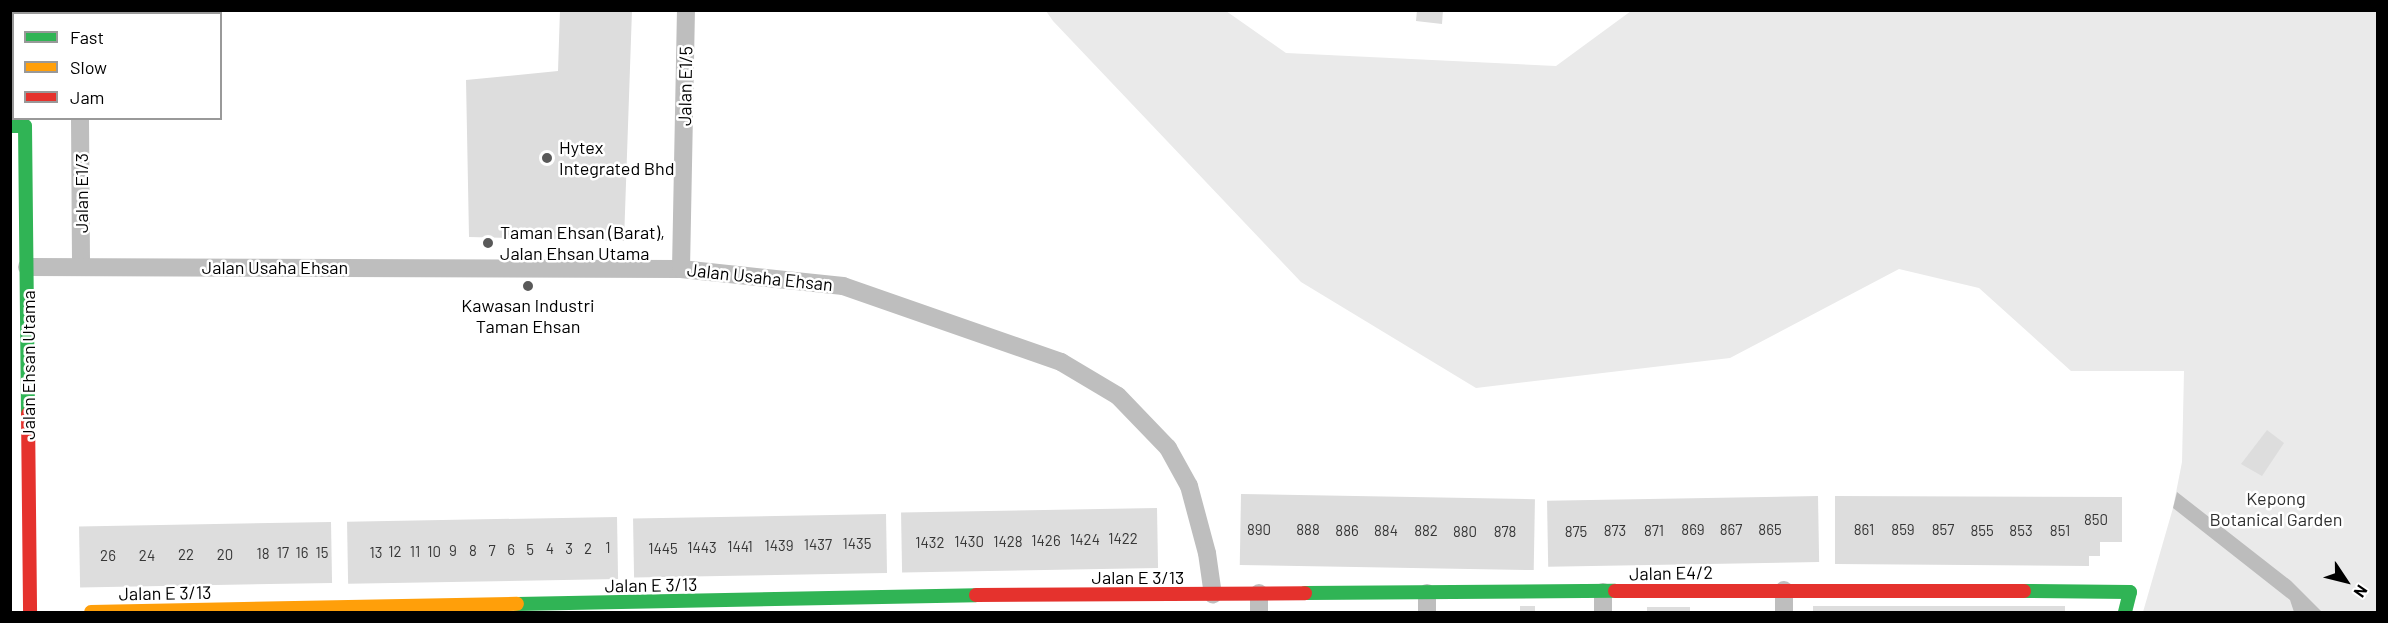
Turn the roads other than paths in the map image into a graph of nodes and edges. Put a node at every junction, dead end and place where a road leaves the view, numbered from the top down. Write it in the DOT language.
graph roads {
  1 [pos="686,10"];
  2 [pos="80,120"];
  3 [pos="20,123"];
  4 [pos="27,267"];
  5 [pos="81,267"];
  6 [pos="681,269"];
  7 [pos="1784,590"];
  8 [pos="1603,592"];
  9 [pos="1259,593"];
  10 [pos="1427,593"];
  11 [pos="988,604"];
  12 [pos="1160,604"];
  13 [pos="1213,604"];
  14 [pos="810,605"];
  15 [pos="644,608"];
  16 [pos="30,612"];
  17 [pos="91,612"];
  18 [pos="1259,612"];
  19 [pos="1427,612"];
  20 [pos="1603,612"];
  21 [pos="1784,612"];
  22 [pos="2125,612"];
  1 -- 6 [label="street, Jalan E1/5"];
  2 -- 5 [label="street, Jalan E1/3"];
  3 -- 4 [label="street, Jalan Ehsan Utama"];
  4 -- 5 [label="street, Jalan Usaha Ehsan"];
  4 -- 16 [label="street, Jalan Ehsan Utama"];
  5 -- 6 [label="street, Jalan Usaha Ehsan"];
  6 -- 13 [label="street, Jalan Usaha Ehsan"];
  7 -- 8 [label="street, Jalan E4/2"];
  7 -- 21 [label="street"];
  7 -- 22 [label="street, Jalan E4/2"];
  8 -- 10 [label="street, Jalan E4/2"];
  8 -- 20 [label="street"];
  9 -- 10 [label="street, Jalan E4/2"];
  9 -- 13 [label="street, Jalan E4/2"];
  9 -- 18 [label="street"];
  10 -- 19 [label="street"];
  11 -- 12 [label="street, Jalan E 3/13"];
  11 -- 14 [label="street, Jalan E 3/13"];
  12 -- 13 [label="street, Jalan E 3/13"];
  14 -- 15 [label="street, Jalan E 3/13"];
  15 -- 17 [label="street, Jalan E 3/13"];
}
